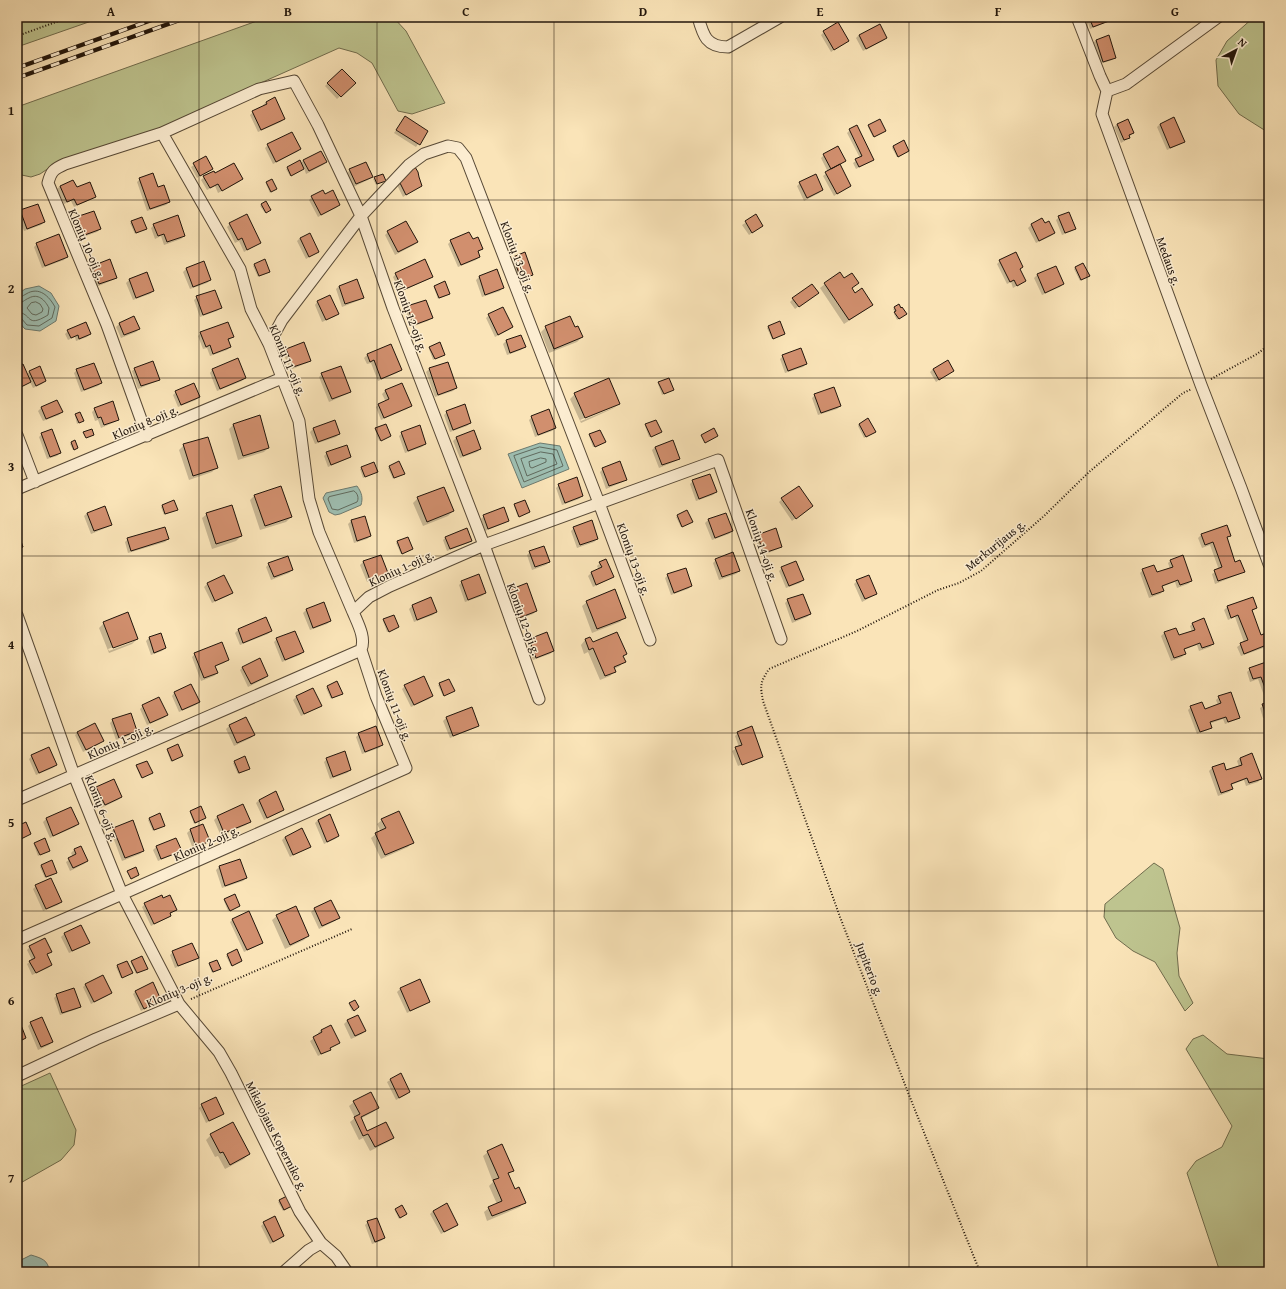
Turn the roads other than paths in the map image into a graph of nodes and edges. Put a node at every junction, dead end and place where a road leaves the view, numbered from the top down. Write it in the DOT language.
graph roads {
  1 [pos="698,17"];
  2 [pos="780,17"];
  3 [pos="1077,17"];
  4 [pos="1218,17"];
  5 [pos="1107,91"];
  6 [pos="162,133"];
  7 [pos="361,216"];
  8 [pos="269,344"];
  9 [pos="282,378"];
  10 [pos="17,435"];
  11 [pos="147,436"];
  12 [pos="718,460"];
  13 [pos="35,482"];
  14 [pos="17,489"];
  15 [pos="599,503"];
  16 [pos="484,545"];
  17 [pos="1269,564"];
  18 [pos="354,612"];
  19 [pos="17,615"];
  20 [pos="650,640"];
  21 [pos="781,640"];
  22 [pos="361,650"];
  23 [pos="539,699"];
  24 [pos="406,768"];
  25 [pos="74,775"];
  26 [pos="17,800"];
  27 [pos="122,894"];
  28 [pos="17,940"];
  29 [pos="179,1004"];
  30 [pos="17,1076"];
  31 [pos="321,1243"];
  32 [pos="284,1272"];
  33 [pos="347,1272"];
  1 -- 2 [label="street"];
  3 -- 5 [label="street"];
  4 -- 5 [label="street"];
  5 -- 17 [label="street, Medaus g."];
  6 -- 7 [label="street, Klonių 12-oji g."];
  6 -- 8 [label="street, Klonių 11-oji g."];
  6 -- 11 [label="street, Klonių 10-oji g."];
  7 -- 8 [label="street, Klonių 13-oji g."];
  7 -- 15 [label="street, Klonių 13-oji g."];
  7 -- 16 [label="street, Klonių 12-oji g."];
  8 -- 9 [label="street, Klonių 11-oji g."];
  9 -- 11 [label="street, Klonių 8-oji g."];
  9 -- 18 [label="street, Klonių 11-oji g."];
  10 -- 13 [label="street"];
  11 -- 13 [label="street, Klonių 8-oji g."];
  12 -- 15 [label="street, Klonių 1-oji g."];
  12 -- 21 [label="street, Klonių 14-oji g."];
  13 -- 14 [label="street, Klonių 8-oji g."];
  15 -- 16 [label="street, Klonių 1-oji g."];
  15 -- 20 [label="street, Klonių 13-oji g."];
  16 -- 18 [label="street, Klonių 1-oji g."];
  16 -- 23 [label="street, Klonių 12-oji g."];
  18 -- 22 [label="street"];
  19 -- 25 [label="street, Klonių 6-oji g."];
  22 -- 24 [label="street, Klonių 11-oji g."];
  22 -- 25 [label="street, Klonių 1-oji g."];
  24 -- 27 [label="street, Klonių 2-oji g."];
  25 -- 26 [label="street, Klonių 1-oji g."];
  25 -- 27 [label="street, Klonių 6-oji g."];
  27 -- 28 [label="street, Klonių 2-oji g."];
  27 -- 29 [label="street, Klonių 6-oji g."];
  29 -- 30 [label="street, Klonių 3-oji g."];
  29 -- 31 [label="street, Mikalojaus Koperniko g."];
  31 -- 32 [label="street"];
  31 -- 33 [label="street, Mikalojaus Koperniko g."];
}
